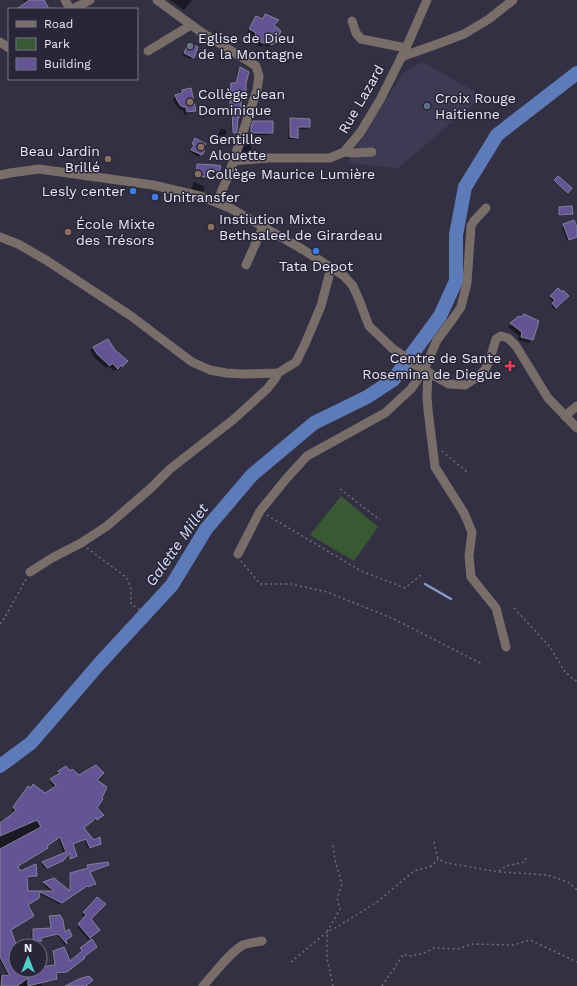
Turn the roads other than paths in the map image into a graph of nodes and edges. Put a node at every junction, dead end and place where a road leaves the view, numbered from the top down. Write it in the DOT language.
graph roads {
  1 [pos="64,0"];
  2 [pos="90,0"];
  3 [pos="157,0"];
  4 [pos="427,0"];
  5 [pos="513,0"];
  6 [pos="71,8"];
  7 [pos="74,8"];
  8 [pos="352,22"];
  9 [pos="191,25"];
  10 [pos="406,48"];
  11 [pos="148,51"];
  12 [pos="401,57"];
  13 [pos="344,152"];
  14 [pos="372,152"];
  15 [pos="233,161"];
  16 [pos="0,175"];
  17 [pos="217,202"];
  18 [pos="486,208"];
  19 [pos="263,226"];
  20 [pos="0,237"];
  21 [pos="246,266"];
  22 [pos="331,268"];
  23 [pos="423,370"];
  24 [pos="278,373"];
  25 [pos="577,406"];
  26 [pos="565,416"];
  27 [pos="577,428"];
  28 [pos="238,554"];
  29 [pos="30,572"];
  30 [pos="506,647"];
  31 [pos="262,941"];
  32 [pos="203,986"];
  1 -- 6 [label="street"];
  2 -- 7 [label="street"];
  3 -- 9 [label="street"];
  4 -- 10 [label="street, Rue Lazard"];
  5 -- 12 [label="street"];
  8 -- 10 [label="street"];
  9 -- 11 [label="street"];
  9 -- 15 [label="street"];
  10 -- 12 [label="street, Rue Lazard"];
  12 -- 13 [label="street, Rue Lazard"];
  13 -- 14 [label="street"];
  13 -- 15 [label="street, Rue Lazard"];
  15 -- 17 [label="street"];
  16 -- 17 [label="street"];
  17 -- 19 [label="street"];
  18 -- 23 [label="street"];
  19 -- 21 [label="street"];
  19 -- 22 [label="street"];
  20 -- 24 [label="street"];
  22 -- 23 [label="street"];
  22 -- 24 [label="street"];
  23 -- 26 [label="street"];
  23 -- 28 [label="street"];
  23 -- 30 [label="street"];
  24 -- 29 [label="street"];
  25 -- 26 [label="street"];
  26 -- 27 [label="street"];
  31 -- 32 [label="street"];
}
